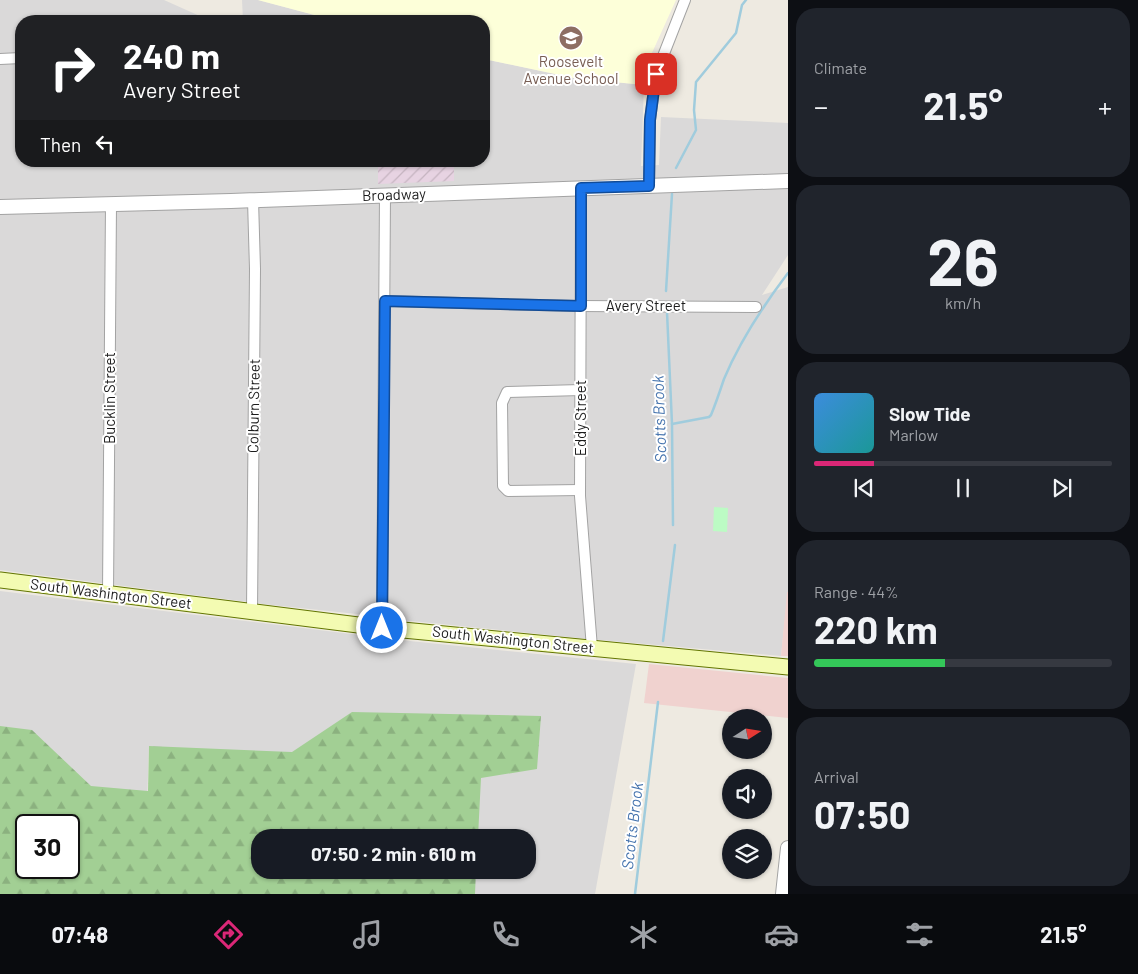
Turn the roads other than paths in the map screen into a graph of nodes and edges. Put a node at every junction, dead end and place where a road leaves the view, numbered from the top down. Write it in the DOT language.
graph roads {
  1 [pos="685,0"];
  2 [pos="15,58"];
  3 [pos="0,59"];
  4 [pos="788,181"];
  5 [pos="649,186"];
  6 [pos="581,188"];
  7 [pos="385,195"];
  8 [pos="253,200"];
  9 [pos="111,204"];
  10 [pos="0,207"];
  11 [pos="385,301"];
  12 [pos="581,306"];
  13 [pos="756,307"];
  14 [pos="582,390"];
  15 [pos="580,490"];
  16 [pos="0,580"];
  17 [pos="108,593"];
  18 [pos="252,611"];
  19 [pos="382,628"];
  20 [pos="592,648"];
  21 [pos="788,667"];
  22 [pos="788,848"];
  23 [pos="783,894"];
  1 -- 5 [label="street"];
  2 -- 3 [label="street"];
  4 -- 5 [label="street, Broadway"];
  5 -- 6 [label="street, Broadway"];
  6 -- 7 [label="street, Broadway"];
  6 -- 12 [label="street, Eddy Street"];
  7 -- 8 [label="street, Broadway"];
  7 -- 11 [label="street"];
  8 -- 9 [label="street, Broadway"];
  8 -- 18 [label="street, Colburn Street"];
  9 -- 10 [label="street, Broadway"];
  9 -- 17 [label="street, Bucklin Street"];
  11 -- 12 [label="street, Avery Street"];
  11 -- 19 [label="street"];
  12 -- 13 [label="street, Avery Street"];
  12 -- 14 [label="street, Eddy Street"];
  14 -- 15 [label="street, Eddy Street"];
  14 -- 15 [label="street"];
  15 -- 20 [label="street, Eddy Street"];
  16 -- 17 [label="main road, South Washington Street"];
  17 -- 18 [label="main road, South Washington Street"];
  18 -- 19 [label="main road, South Washington Street"];
  19 -- 20 [label="main road, South Washington Street"];
  20 -- 21 [label="main road, South Washington Street"];
  22 -- 23 [label="street"];
}
